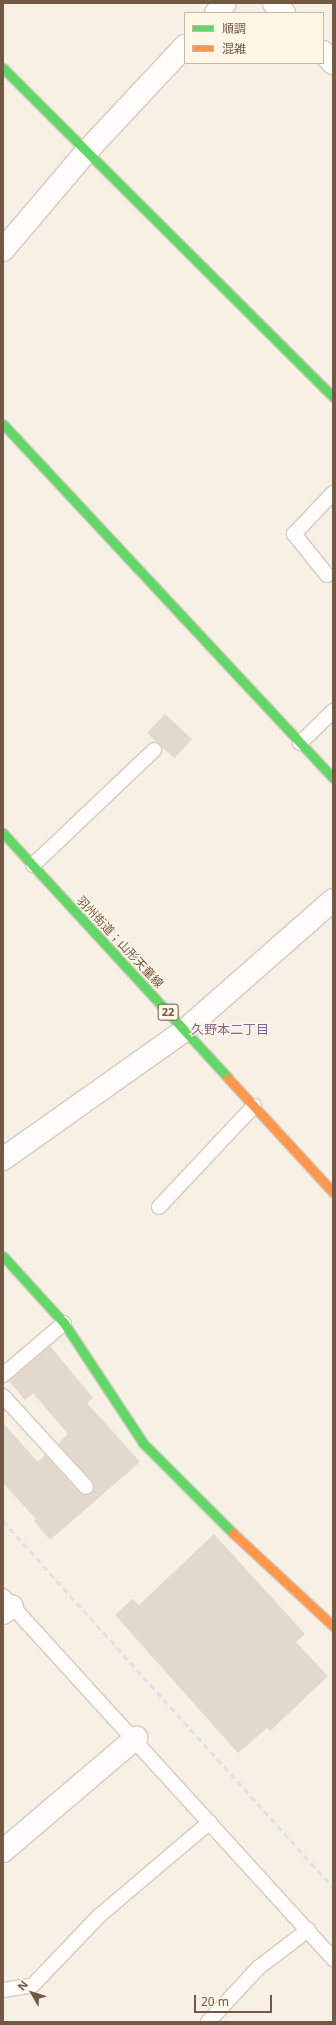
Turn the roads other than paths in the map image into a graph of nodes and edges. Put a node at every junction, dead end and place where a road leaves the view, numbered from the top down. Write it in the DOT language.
graph roads {
  1 [pos="225,3"];
  2 [pos="274,3"];
  3 [pos="217,12"];
  4 [pos="283,12"];
  5 [pos="184,47"];
  6 [pos="324,53"];
  7 [pos="333,63"];
  8 [pos="3,68"];
  9 [pos="87,151"];
  10 [pos="3,250"];
  11 [pos="333,397"];
  12 [pos="3,424"];
  13 [pos="333,493"];
  14 [pos="327,575"];
  15 [pos="333,711"];
  16 [pos="300,743"];
  17 [pos="154,750"];
  18 [pos="333,778"];
  19 [pos="3,833"];
  20 [pos="33,865"];
  21 [pos="333,900"];
  22 [pos="185,1030"];
  23 [pos="254,1106"];
  24 [pos="3,1158"];
  25 [pos="333,1192"];
  26 [pos="159,1207"];
  27 [pos="3,1256"];
  28 [pos="64,1323"];
  29 [pos="3,1375"];
  30 [pos="3,1396"];
  31 [pos="86,1487"];
  32 [pos="6,1605"];
  33 [pos="333,1626"];
  34 [pos="136,1738"];
  35 [pos="210,1822"];
  36 [pos="3,1851"];
  37 [pos="308,1930"];
  38 [pos="333,1959"];
  39 [pos="3,1990"];
  40 [pos="208,2022"];
  1 -- 3 [label="street"];
  2 -- 4 [label="street"];
  5 -- 9 [label="street"];
  6 -- 7 [label="street"];
  8 -- 9 [label="street"];
  9 -- 10 [label="street"];
  9 -- 11 [label="street"];
  12 -- 16 [label="street"];
  13 -- 14 [label="lane"];
  15 -- 16 [label="lane"];
  16 -- 18 [label="street"];
  17 -- 20 [label="lane"];
  19 -- 20 [label="street, 羽州街道；山形天童線 / 22"];
  20 -- 22 [label="street, 羽州街道；山形天童線 / 22"];
  21 -- 22 [label="street"];
  22 -- 23 [label="street, 羽州街道；山形天童線 / 22"];
  22 -- 24 [label="street"];
  23 -- 25 [label="street, 羽州街道；山形天童線 / 22"];
  23 -- 26 [label="lane"];
  27 -- 28 [label="street"];
  28 -- 29 [label="lane"];
  28 -- 33 [label="street"];
  30 -- 31 [label="lane"];
  32 -- 34 [label="lane"];
  34 -- 35 [label="lane"];
  34 -- 36 [label="street"];
  35 -- 37 [label="lane"];
  35 -- 39 [label="lane"];
  37 -- 38 [label="lane"];
  37 -- 40 [label="lane"];
}
